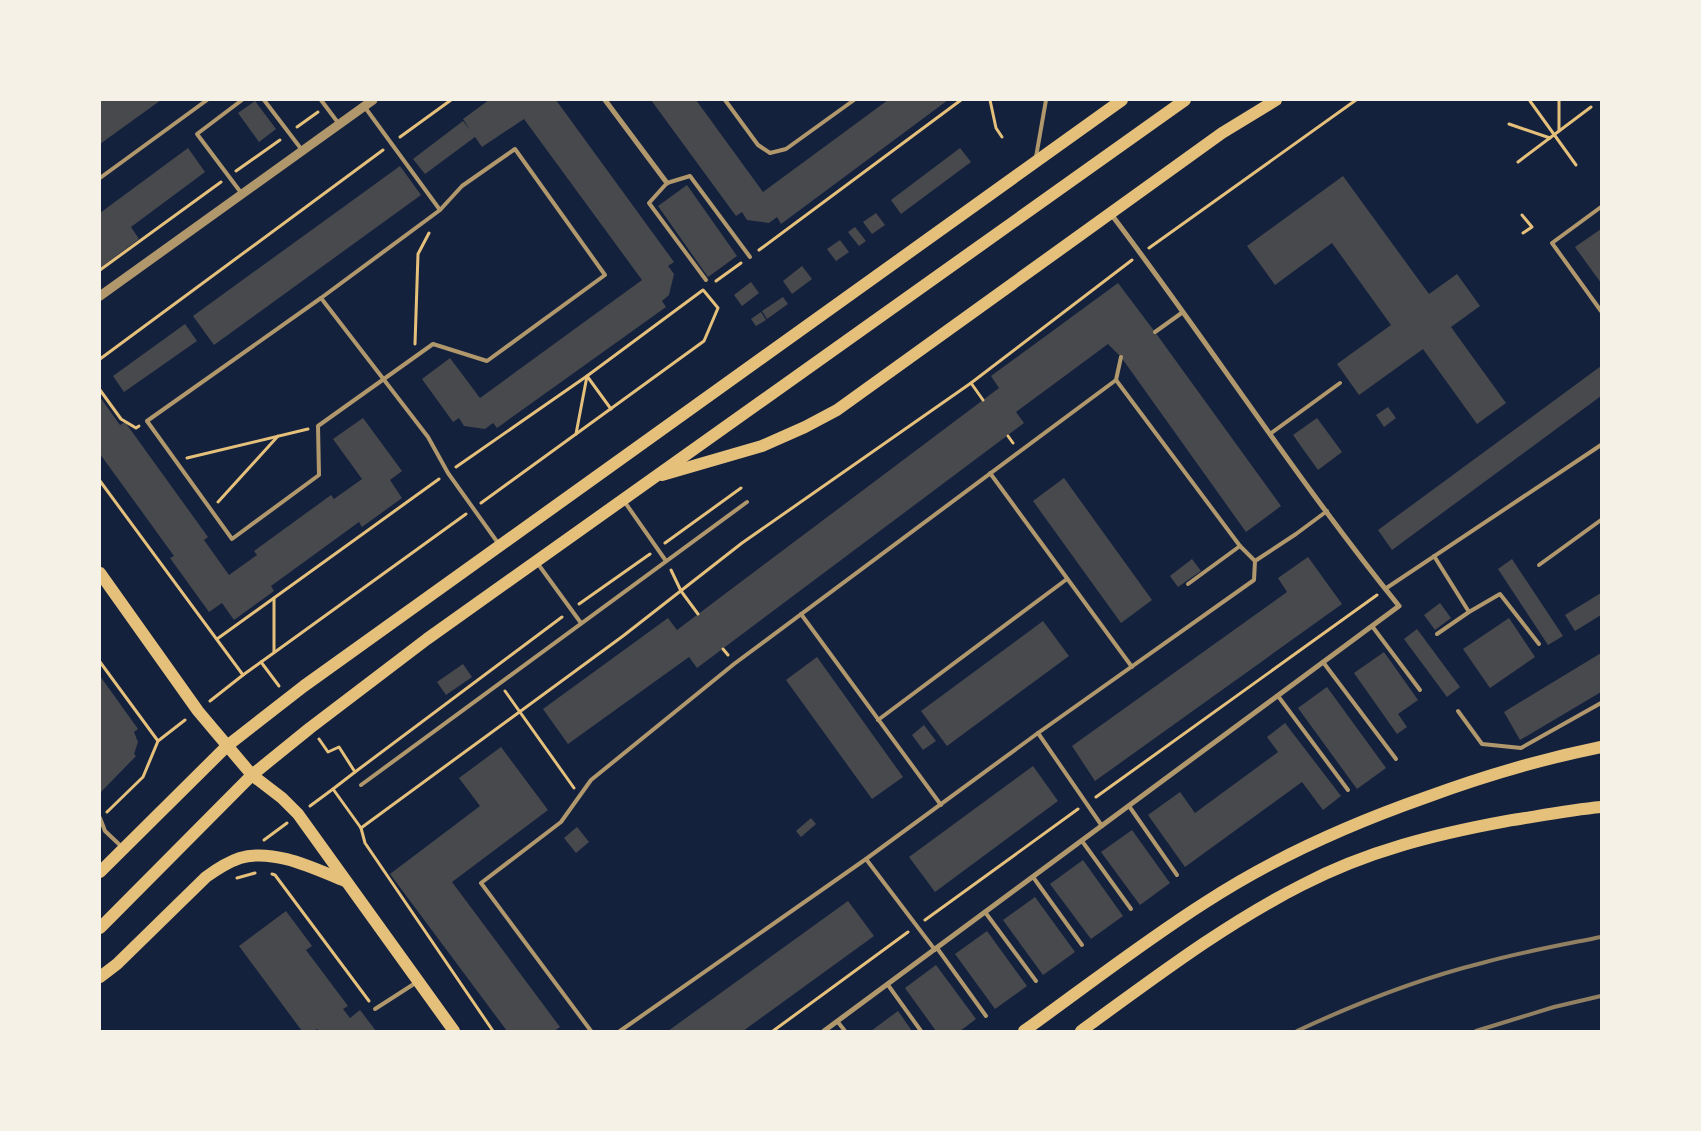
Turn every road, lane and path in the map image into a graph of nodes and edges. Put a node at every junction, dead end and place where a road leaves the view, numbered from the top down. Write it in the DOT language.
graph roads {
  1 [pos="207,100"];
  2 [pos="242,100"];
  3 [pos="264,100"];
  4 [pos="321,100"];
  5 [pos="373,100"];
  6 [pos="451,100"];
  7 [pos="605,100"];
  8 [pos="725,100"];
  9 [pos="854,100"];
  10 [pos="961,100"];
  11 [pos="990,100"];
  12 [pos="1046,100"];
  13 [pos="1122,100"];
  14 [pos="1185,100"];
  15 [pos="1276,100"];
  16 [pos="1356,100"];
  17 [pos="1559,100"];
  18 [pos="1530,101"];
  19 [pos="327,105"];
  20 [pos="364,106"];
  21 [pos="1591,107"];
  22 [pos="339,124"];
  23 [pos="1509,124"];
  24 [pos="1559,131"];
  25 [pos="289,133"];
  26 [pos="1554,134"];
  27 [pos="1002,137"];
  28 [pos="1550,138"];
  29 [pos="391,144"];
  30 [pos="302,151"];
  31 [pos="1036,162"];
  32 [pos="1518,162"];
  33 [pos="1576,165"];
  34 [pos="229,177"];
  35 [pos="100,178"];
  36 [pos="667,183"];
  37 [pos="242,194"];
  38 [pos="1601,207"];
  39 [pos="440,210"];
  40 [pos="1111,214"];
  41 [pos="1522,215"];
  42 [pos="1522,233"];
  43 [pos="1140,254"];
  44 [pos="750,257"];
  45 [pos="100,270"];
  46 [pos="706,280"];
  47 [pos="711,284"];
  48 [pos="100,296"];
  49 [pos="321,298"];
  50 [pos="1601,311"];
  51 [pos="1183,312"];
  52 [pos="1155,332"];
  53 [pos="1121,356"];
  54 [pos="415,357"];
  55 [pos="100,359"];
  56 [pos="587,376"];
  57 [pos="384,379"];
  58 [pos="1116,380"];
  59 [pos="971,383"];
  60 [pos="1340,383"];
  61 [pos="100,390"];
  62 [pos="983,400"];
  63 [pos="611,409"];
  64 [pos="147,421"];
  65 [pos="318,426"];
  66 [pos="576,434"];
  67 [pos="1270,434"];
  68 [pos="278,436"];
  69 [pos="1601,445"];
  70 [pos="176,461"];
  71 [pos="448,473"];
  72 [pos="990,473"];
  73 [pos="652,478"];
  74 [pos="100,481"];
  75 [pos="741,488"];
  76 [pos="623,500"];
  77 [pos="747,502"];
  78 [pos="474,508"];
  79 [pos="211,510"];
  80 [pos="1327,511"];
  81 [pos="1601,520"];
  82 [pos="500,546"];
  83 [pos="1240,546"];
  84 [pos="658,548"];
  85 [pos="1434,556"];
  86 [pos="666,560"];
  87 [pos="1255,561"];
  88 [pos="536,562"];
  89 [pos="1539,565"];
  90 [pos="100,573"];
  91 [pos="1067,580"];
  92 [pos="1188,584"];
  93 [pos="1385,589"];
  94 [pos="681,591"];
  95 [pos="274,598"];
  96 [pos="571,610"];
  97 [pos="1469,612"];
  98 [pos="698,614"];
  99 [pos="801,614"];
  100 [pos="581,623"];
  101 [pos="1372,626"];
  102 [pos="1436,634"];
  103 [pos="216,639"];
  104 [pos="1539,644"];
  105 [pos="274,652"];
  106 [pos="100,662"];
  107 [pos="261,662"];
  108 [pos="1324,662"];
  109 [pos="1132,667"];
  110 [pos="243,675"];
  111 [pos="499,682"];
  112 [pos="1420,690"];
  113 [pos="1278,696"];
  114 [pos="288,698"];
  115 [pos="1601,703"];
  116 [pos="198,710"];
  117 [pos="520,711"];
  118 [pos="1458,711"];
  119 [pos="878,720"];
  120 [pos="310,728"];
  121 [pos="1038,733"];
  122 [pos="158,741"];
  123 [pos="227,746"];
  124 [pos="1601,747"];
  125 [pos="1396,759"];
  126 [pos="355,772"];
  127 [pos="252,775"];
  128 [pos="361,785"];
  129 [pos="1348,790"];
  130 [pos="580,796"];
  131 [pos="941,805"];
  132 [pos="1129,806"];
  133 [pos="1601,807"];
  134 [pos="100,818"];
  135 [pos="1102,826"];
  136 [pos="360,828"];
  137 [pos="102,831"];
  138 [pos="1082,841"];
  139 [pos="123,849"];
  140 [pos="866,860"];
  141 [pos="100,872"];
  142 [pos="267,874"];
  143 [pos="1177,875"];
  144 [pos="1033,877"];
  145 [pos="346,881"];
  146 [pos="1131,909"];
  147 [pos="986,912"];
  148 [pos="100,928"];
  149 [pos="1082,945"];
  150 [pos="936,949"];
  151 [pos="100,977"];
  152 [pos="419,981"];
  153 [pos="1036,981"];
  154 [pos="888,985"];
  155 [pos="375,1010"];
  156 [pos="986,1016"];
  157 [pos="838,1021"];
  158 [pos="454,1031"];
  159 [pos="493,1031"];
  160 [pos="591,1031"];
  161 [pos="620,1031"];
  162 [pos="824,1031"];
  163 [pos="845,1031"];
  164 [pos="921,1031"];
  165 [pos="1024,1031"];
  166 [pos="1081,1031"];
  1 -- 35 [label="lane"];
  2 -- 34 [label="lane"];
  3 -- 25 [label="lane"];
  4 -- 19 [label="lane"];
  5 -- 20 [label="street"];
  6 -- 29 [label="path"];
  7 -- 36 [label="street"];
  8 -- 9 [label="lane"];
  10 -- 44 [label="path"];
  11 -- 27 [label="path"];
  12 -- 31 [label="lane"];
  13 -- 31 [label="main road"];
  14 -- 73 [label="main road"];
  15 -- 40 [label="main road"];
  16 -- 43 [label="path"];
  17 -- 24 [label="path"];
  18 -- 26 [label="path"];
  19 -- 22 [label="lane"];
  19 -- 25 [label="path"];
  20 -- 22 [label="street"];
  20 -- 29 [label="lane"];
  21 -- 24 [label="path"];
  22 -- 30 [label="street"];
  23 -- 28 [label="path"];
  24 -- 26 [label="path"];
  25 -- 30 [label="lane"];
  25 -- 34 [label="path"];
  26 -- 28 [label="path"];
  26 -- 33 [label="path"];
  28 -- 32 [label="path"];
  29 -- 39 [label="lane"];
  29 -- 55 [label="path"];
  30 -- 37 [label="street"];
  31 -- 82 [label="main road"];
  34 -- 37 [label="lane"];
  34 -- 45 [label="path"];
  36 -- 44 [label="lane"];
  36 -- 46 [label="lane"];
  37 -- 48 [label="street"];
  38 -- 50 [label="lane"];
  39 -- 49 [label="lane"];
  39 -- 54 [label="path"];
  39 -- 54 [label="lane"];
  40 -- 43 [label="street"];
  40 -- 73 [label="main road"];
  41 -- 42 [label="path"];
  43 -- 51 [label="street"];
  43 -- 59 [label="path"];
  44 -- 47 [label="path"];
  49 -- 57 [label="lane"];
  49 -- 64 [label="lane"];
  51 -- 52 [label="lane"];
  51 -- 67 [label="street"];
  53 -- 58 [label="lane"];
  54 -- 57 [label="lane"];
  56 -- 63 [label="path"];
  56 -- 63 [label="path"];
  56 -- 66 [label="path"];
  56 -- 71 [label="path"];
  57 -- 65 [label="lane"];
  57 -- 71 [label="lane"];
  58 -- 72 [label="lane"];
  58 -- 83 [label="lane"];
  59 -- 62 [label="path"];
  59 -- 94 [label="path"];
  60 -- 67 [label="lane"];
  61 -- 64 [label="path"];
  63 -- 66 [label="path"];
  64 -- 70 [label="lane"];
  65 -- 68 [label="path"];
  65 -- 79 [label="lane"];
  66 -- 78 [label="path"];
  67 -- 80 [label="street"];
  68 -- 70 [label="path"];
  68 -- 79 [label="path"];
  69 -- 85 [label="lane"];
  70 -- 79 [label="lane"];
  71 -- 78 [label="lane"];
  71 -- 95 [label="path"];
  72 -- 91 [label="lane"];
  72 -- 99 [label="lane"];
  73 -- 76 [label="main road"];
  74 -- 103 [label="path"];
  75 -- 84 [label="path"];
  76 -- 84 [label="lane"];
  76 -- 88 [label="main road"];
  77 -- 86 [label="lane"];
  78 -- 82 [label="lane"];
  78 -- 105 [label="path"];
  80 -- 87 [label="lane"];
  80 -- 93 [label="street"];
  81 -- 89 [label="lane"];
  82 -- 114 [label="main road"];
  83 -- 87 [label="lane"];
  83 -- 92 [label="lane"];
  84 -- 86 [label="lane"];
  84 -- 96 [label="path"];
  85 -- 93 [label="lane"];
  85 -- 97 [label="lane"];
  86 -- 94 [label="path"];
  86 -- 100 [label="lane"];
  87 -- 109 [label="lane"];
  88 -- 96 [label="lane"];
  88 -- 120 [label="main road"];
  90 -- 116 [label="main road"];
  91 -- 109 [label="lane"];
  91 -- 119 [label="lane"];
  93 -- 101 [label="street"];
  94 -- 98 [label="path"];
  94 -- 117 [label="path"];
  95 -- 103 [label="path"];
  95 -- 105 [label="path"];
  96 -- 100 [label="lane"];
  96 -- 126 [label="path"];
  97 -- 102 [label="lane"];
  97 -- 104 [label="lane"];
  99 -- 119 [label="lane"];
  99 -- 130 [label="lane"];
  100 -- 111 [label="lane"];
  101 -- 108 [label="street"];
  101 -- 112 [label="lane"];
  103 -- 110 [label="path"];
  105 -- 107 [label="path"];
  106 -- 122 [label="path"];
  107 -- 110 [label="path"];
  107 -- 114 [label="path"];
  108 -- 113 [label="street"];
  108 -- 125 [label="lane"];
  109 -- 121 [label="lane"];
  110 -- 116 [label="path"];
  111 -- 117 [label="path"];
  111 -- 128 [label="lane"];
  113 -- 129 [label="lane"];
  113 -- 132 [label="street"];
  114 -- 123 [label="main road"];
  115 -- 118 [label="lane"];
  116 -- 122 [label="path"];
  116 -- 123 [label="main road"];
  117 -- 130 [label="path"];
  117 -- 136 [label="path"];
  119 -- 131 [label="lane"];
  120 -- 126 [label="path"];
  120 -- 127 [label="main road"];
  121 -- 131 [label="lane"];
  121 -- 135 [label="lane"];
  122 -- 134 [label="path"];
  123 -- 127 [label="main road"];
  123 -- 139 [label="main road"];
  124 -- 165 [label="main road"];
  126 -- 136 [label="path"];
  127 -- 145 [label="main road"];
  127 -- 148 [label="main road"];
  130 -- 160 [label="lane"];
  131 -- 140 [label="lane"];
  132 -- 135 [label="street"];
  132 -- 143 [label="lane"];
  133 -- 166 [label="main road"];
  134 -- 137 [label="lane"];
  135 -- 138 [label="street"];
  136 -- 159 [label="path"];
  137 -- 139 [label="lane"];
  138 -- 144 [label="street"];
  138 -- 146 [label="lane"];
  139 -- 141 [label="main road"];
  140 -- 150 [label="lane"];
  140 -- 161 [label="lane"];
  142 -- 155 [label="path"];
  144 -- 147 [label="street"];
  144 -- 149 [label="lane"];
  145 -- 151 [label="main road"];
  145 -- 152 [label="main road"];
  147 -- 150 [label="street"];
  147 -- 153 [label="lane"];
  150 -- 154 [label="street"];
  150 -- 156 [label="lane"];
  152 -- 155 [label="lane"];
  152 -- 158 [label="main road"];
  154 -- 157 [label="street"];
  154 -- 164 [label="lane"];
  157 -- 162 [label="street"];
  157 -- 163 [label="lane"];
}
